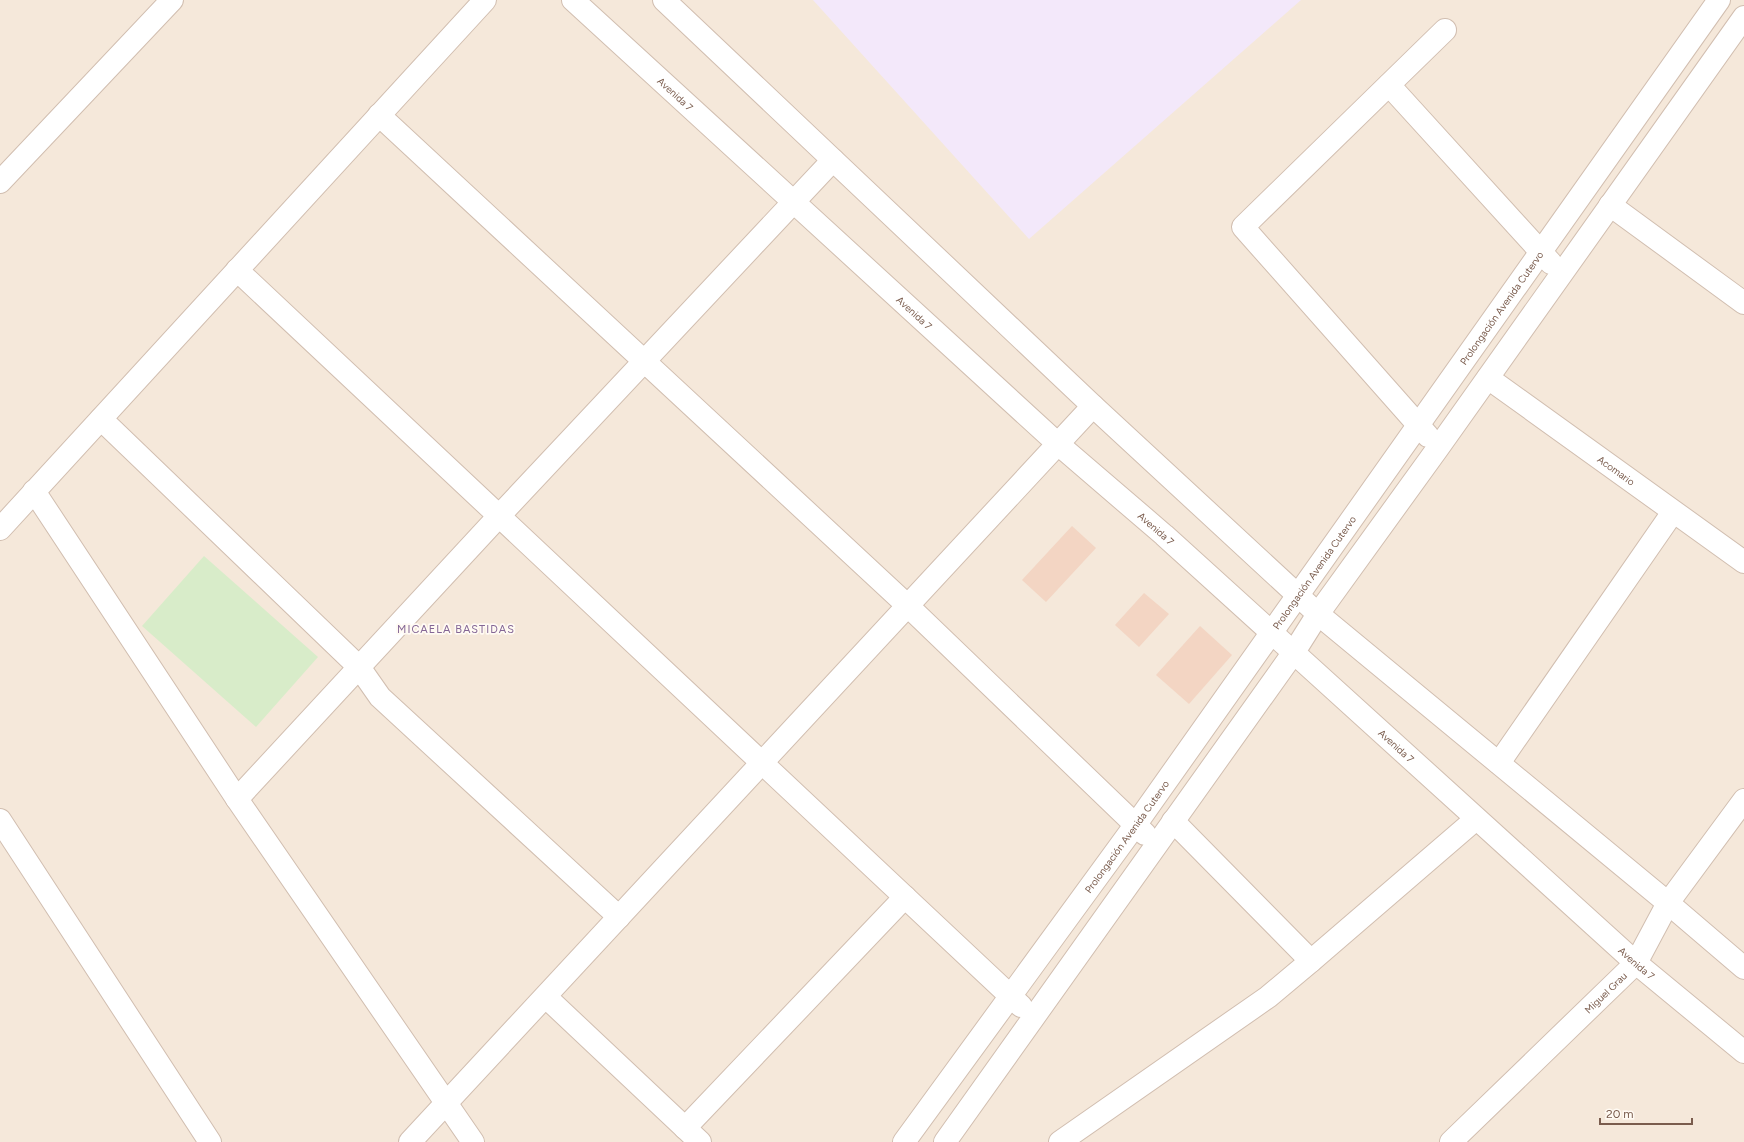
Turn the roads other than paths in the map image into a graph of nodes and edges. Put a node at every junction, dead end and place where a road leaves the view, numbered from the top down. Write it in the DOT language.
graph roads {
  1 [pos="172,0"];
  2 [pos="485,0"];
  3 [pos="573,0"];
  4 [pos="664,0"];
  5 [pos="1720,0"];
  6 [pos="1744,17"];
  7 [pos="1445,30"];
  8 [pos="1389,85"];
  9 [pos="379,115"];
  10 [pos="833,160"];
  11 [pos="0,182"];
  12 [pos="794,201"];
  13 [pos="1610,205"];
  14 [pos="1541,252"];
  15 [pos="237,270"];
  16 [pos="1562,274"];
  17 [pos="1744,304"];
  18 [pos="644,362"];
  19 [pos="1488,378"];
  20 [pos="1093,406"];
  21 [pos="101,419"];
  22 [pos="1419,426"];
  23 [pos="1058,444"];
  24 [pos="1438,448"];
  25 [pos="34,491"];
  26 [pos="1673,512"];
  27 [pos="499,516"];
  28 [pos="0,529"];
  29 [pos="1744,562"];
  30 [pos="1298,595"];
  31 [pos="908,606"];
  32 [pos="1318,614"];
  33 [pos="1272,632"];
  34 [pos="1294,652"];
  35 [pos="359,667"];
  36 [pos="762,763"];
  37 [pos="1499,763"];
  38 [pos="237,799"];
  39 [pos="1744,800"];
  40 [pos="1476,819"];
  41 [pos="0,820"];
  42 [pos="1173,820"];
  43 [pos="1136,824"];
  44 [pos="1156,845"];
  45 [pos="905,898"];
  46 [pos="1668,903"];
  47 [pos="619,918"];
  48 [pos="1311,961"];
  49 [pos="1636,963"];
  50 [pos="1744,968"];
  51 [pos="1011,996"];
  52 [pos="546,997"];
  53 [pos="1034,1017"];
  54 [pos="1744,1052"];
  55 [pos="446,1103"];
  56 [pos="692,1135"];
  57 [pos="1460,1139"];
  58 [pos="210,1142"];
  59 [pos="410,1142"];
  60 [pos="473,1142"];
  61 [pos="904,1142"];
  62 [pos="945,1142"];
  63 [pos="1060,1142"];
  1 -- 11 [label="street"];
  2 -- 9 [label="street"];
  3 -- 12 [label="street, Avenida 7"];
  4 -- 10 [label="street"];
  5 -- 14 [label="street, Prolongación Avenida Cutervo"];
  6 -- 13 [label="street"];
  7 -- 8 [label="street"];
  8 -- 14 [label="street"];
  8 -- 22 [label="street"];
  9 -- 15 [label="street"];
  9 -- 18 [label="street"];
  10 -- 12 [label="street"];
  10 -- 20 [label="street"];
  12 -- 18 [label="street"];
  12 -- 23 [label="street, Avenida 7"];
  13 -- 16 [label="street"];
  13 -- 17 [label="street"];
  14 -- 16 [label="street"];
  14 -- 22 [label="street, Prolongación Avenida Cutervo"];
  15 -- 21 [label="street"];
  15 -- 27 [label="street"];
  16 -- 19 [label="street"];
  18 -- 27 [label="street"];
  18 -- 31 [label="street"];
  19 -- 24 [label="street"];
  19 -- 26 [label="street, Acomario"];
  20 -- 23 [label="street"];
  20 -- 30 [label="street"];
  21 -- 25 [label="street"];
  21 -- 35 [label="street"];
  22 -- 24 [label="street"];
  22 -- 30 [label="street, Prolongación Avenida Cutervo"];
  23 -- 31 [label="street"];
  23 -- 33 [label="street, Avenida 7"];
  24 -- 32 [label="street"];
  25 -- 28 [label="street"];
  25 -- 38 [label="street"];
  26 -- 29 [label="street, Acomario"];
  26 -- 37 [label="street"];
  27 -- 35 [label="street"];
  27 -- 36 [label="street"];
  30 -- 32 [label="street"];
  30 -- 33 [label="street, Prolongación Avenida Cutervo"];
  31 -- 36 [label="street"];
  31 -- 43 [label="street"];
  32 -- 34 [label="street"];
  32 -- 37 [label="street"];
  33 -- 34 [label="street, Avenida 7"];
  33 -- 43 [label="street, Prolongación Avenida Cutervo"];
  34 -- 40 [label="street, Avenida 7"];
  34 -- 42 [label="street"];
  35 -- 38 [label="street"];
  35 -- 47 [label="street"];
  36 -- 45 [label="street"];
  36 -- 47 [label="street"];
  37 -- 46 [label="street"];
  38 -- 55 [label="street"];
  39 -- 46 [label="street, Miguel Grau"];
  40 -- 48 [label="street"];
  40 -- 49 [label="street, Avenida 7"];
  41 -- 58 [label="street"];
  42 -- 44 [label="street"];
  42 -- 48 [label="street"];
  43 -- 44 [label="street"];
  43 -- 51 [label="street, Prolongación Avenida Cutervo"];
  44 -- 53 [label="street"];
  45 -- 51 [label="street"];
  45 -- 56 [label="street"];
  46 -- 49 [label="street, Miguel Grau"];
  46 -- 50 [label="street"];
  47 -- 52 [label="street"];
  48 -- 63 [label="street"];
  49 -- 54 [label="street, Avenida 7"];
  49 -- 57 [label="street, Miguel Grau"];
  51 -- 53 [label="street"];
  51 -- 61 [label="street, Prolongación Avenida Cutervo"];
  52 -- 55 [label="street"];
  52 -- 56 [label="street"];
  53 -- 62 [label="street"];
  55 -- 59 [label="street"];
  55 -- 60 [label="street"];
}
